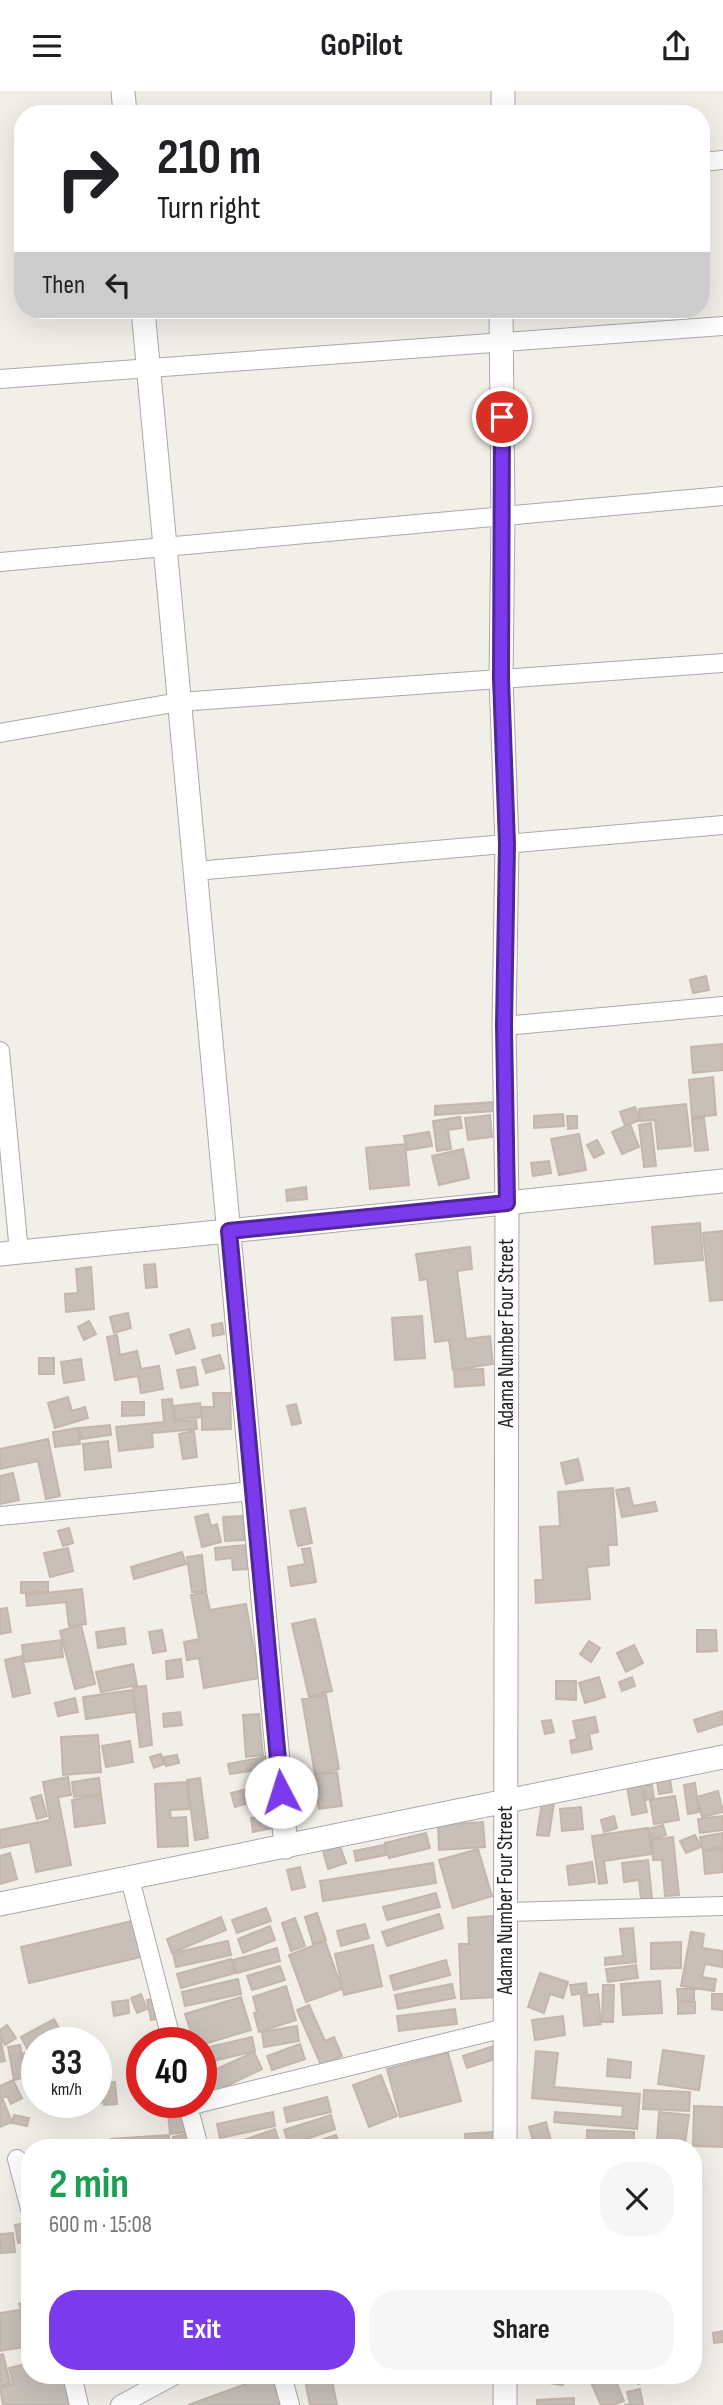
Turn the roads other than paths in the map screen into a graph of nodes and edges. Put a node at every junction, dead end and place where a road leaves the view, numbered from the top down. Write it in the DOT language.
graph roads {
  1 [pos="144,319"];
  2 [pos="502,319"];
  3 [pos="723,326"];
  4 [pos="501,342"];
  5 [pos="149,368"];
  6 [pos="0,379"];
  7 [pos="723,496"];
  8 [pos="503,516"];
  9 [pos="165,547"];
  10 [pos="0,562"];
  11 [pos="723,663"];
  12 [pos="501,678"];
  13 [pos="180,702"];
  14 [pos="0,733"];
  15 [pos="723,825"];
  16 [pos="507,844"];
  17 [pos="195,871"];
  18 [pos="723,1006"];
  19 [pos="504,1026"];
  20 [pos="0,1051"];
  21 [pos="2,1089"];
  22 [pos="723,1181"];
  23 [pos="507,1203"];
  24 [pos="229,1231"];
  25 [pos="10,1253"];
  26 [pos="253,1491"];
  27 [pos="0,1516"];
  28 [pos="723,1758"];
  29 [pos="505,1801"];
  30 [pos="286,1847"];
  31 [pos="130,1879"];
  32 [pos="0,1904"];
  33 [pos="723,1906"];
  34 [pos="505,1912"];
  35 [pos="168,2027"];
  36 [pos="505,2028"];
  37 [pos="217,2097"];
  38 [pos="192,2118"];
  39 [pos="197,2139"];
  40 [pos="505,2139"];
  41 [pos="16,2160"];
  42 [pos="21,2178"];
  43 [pos="74,2384"];
  44 [pos="158,2384"];
  45 [pos="284,2384"];
  46 [pos="505,2384"];
  47 [pos="79,2405"];
  48 [pos="120,2405"];
  49 [pos="290,2405"];
  50 [pos="505,2405"];
  1 -- 5 [label="street"];
  2 -- 4 [label="street, Adama Number Four Street"];
  3 -- 4 [label="street"];
  4 -- 5 [label="street"];
  4 -- 8 [label="street, Adama Number Four Street"];
  5 -- 6 [label="street"];
  5 -- 9 [label="street"];
  7 -- 8 [label="street"];
  8 -- 9 [label="street"];
  8 -- 12 [label="street, Adama Number Four Street"];
  9 -- 10 [label="street"];
  9 -- 13 [label="street"];
  11 -- 12 [label="street"];
  12 -- 13 [label="street"];
  12 -- 16 [label="street, Adama Number Four Street"];
  13 -- 14 [label="street"];
  13 -- 17 [label="street"];
  15 -- 16 [label="street"];
  16 -- 17 [label="street"];
  16 -- 19 [label="street, Adama Number Four Street"];
  17 -- 24 [label="street"];
  18 -- 19 [label="street"];
  19 -- 23 [label="street, Adama Number Four Street"];
  20 -- 21 [label="street"];
  21 -- 25 [label="street"];
  22 -- 23 [label="street"];
  23 -- 24 [label="street"];
  23 -- 29 [label="street, Adama Number Four Street"];
  24 -- 25 [label="street"];
  24 -- 26 [label="street"];
  26 -- 27 [label="street"];
  26 -- 30 [label="street"];
  28 -- 29 [label="street"];
  29 -- 30 [label="street"];
  29 -- 34 [label="street, Adama Number Four Street"];
  30 -- 31 [label="street"];
  31 -- 32 [label="street"];
  31 -- 35 [label="street"];
  33 -- 34 [label="street"];
  34 -- 36 [label="street, Adama Number Four Street"];
  36 -- 37 [label="street"];
  36 -- 40 [label="street, Adama Number Four Street"];
  38 -- 39 [label="street"];
  41 -- 42 [label="street"];
  43 -- 47 [label="street"];
  44 -- 48 [label="street"];
  45 -- 49 [label="street"];
  46 -- 50 [label="street"];
}
